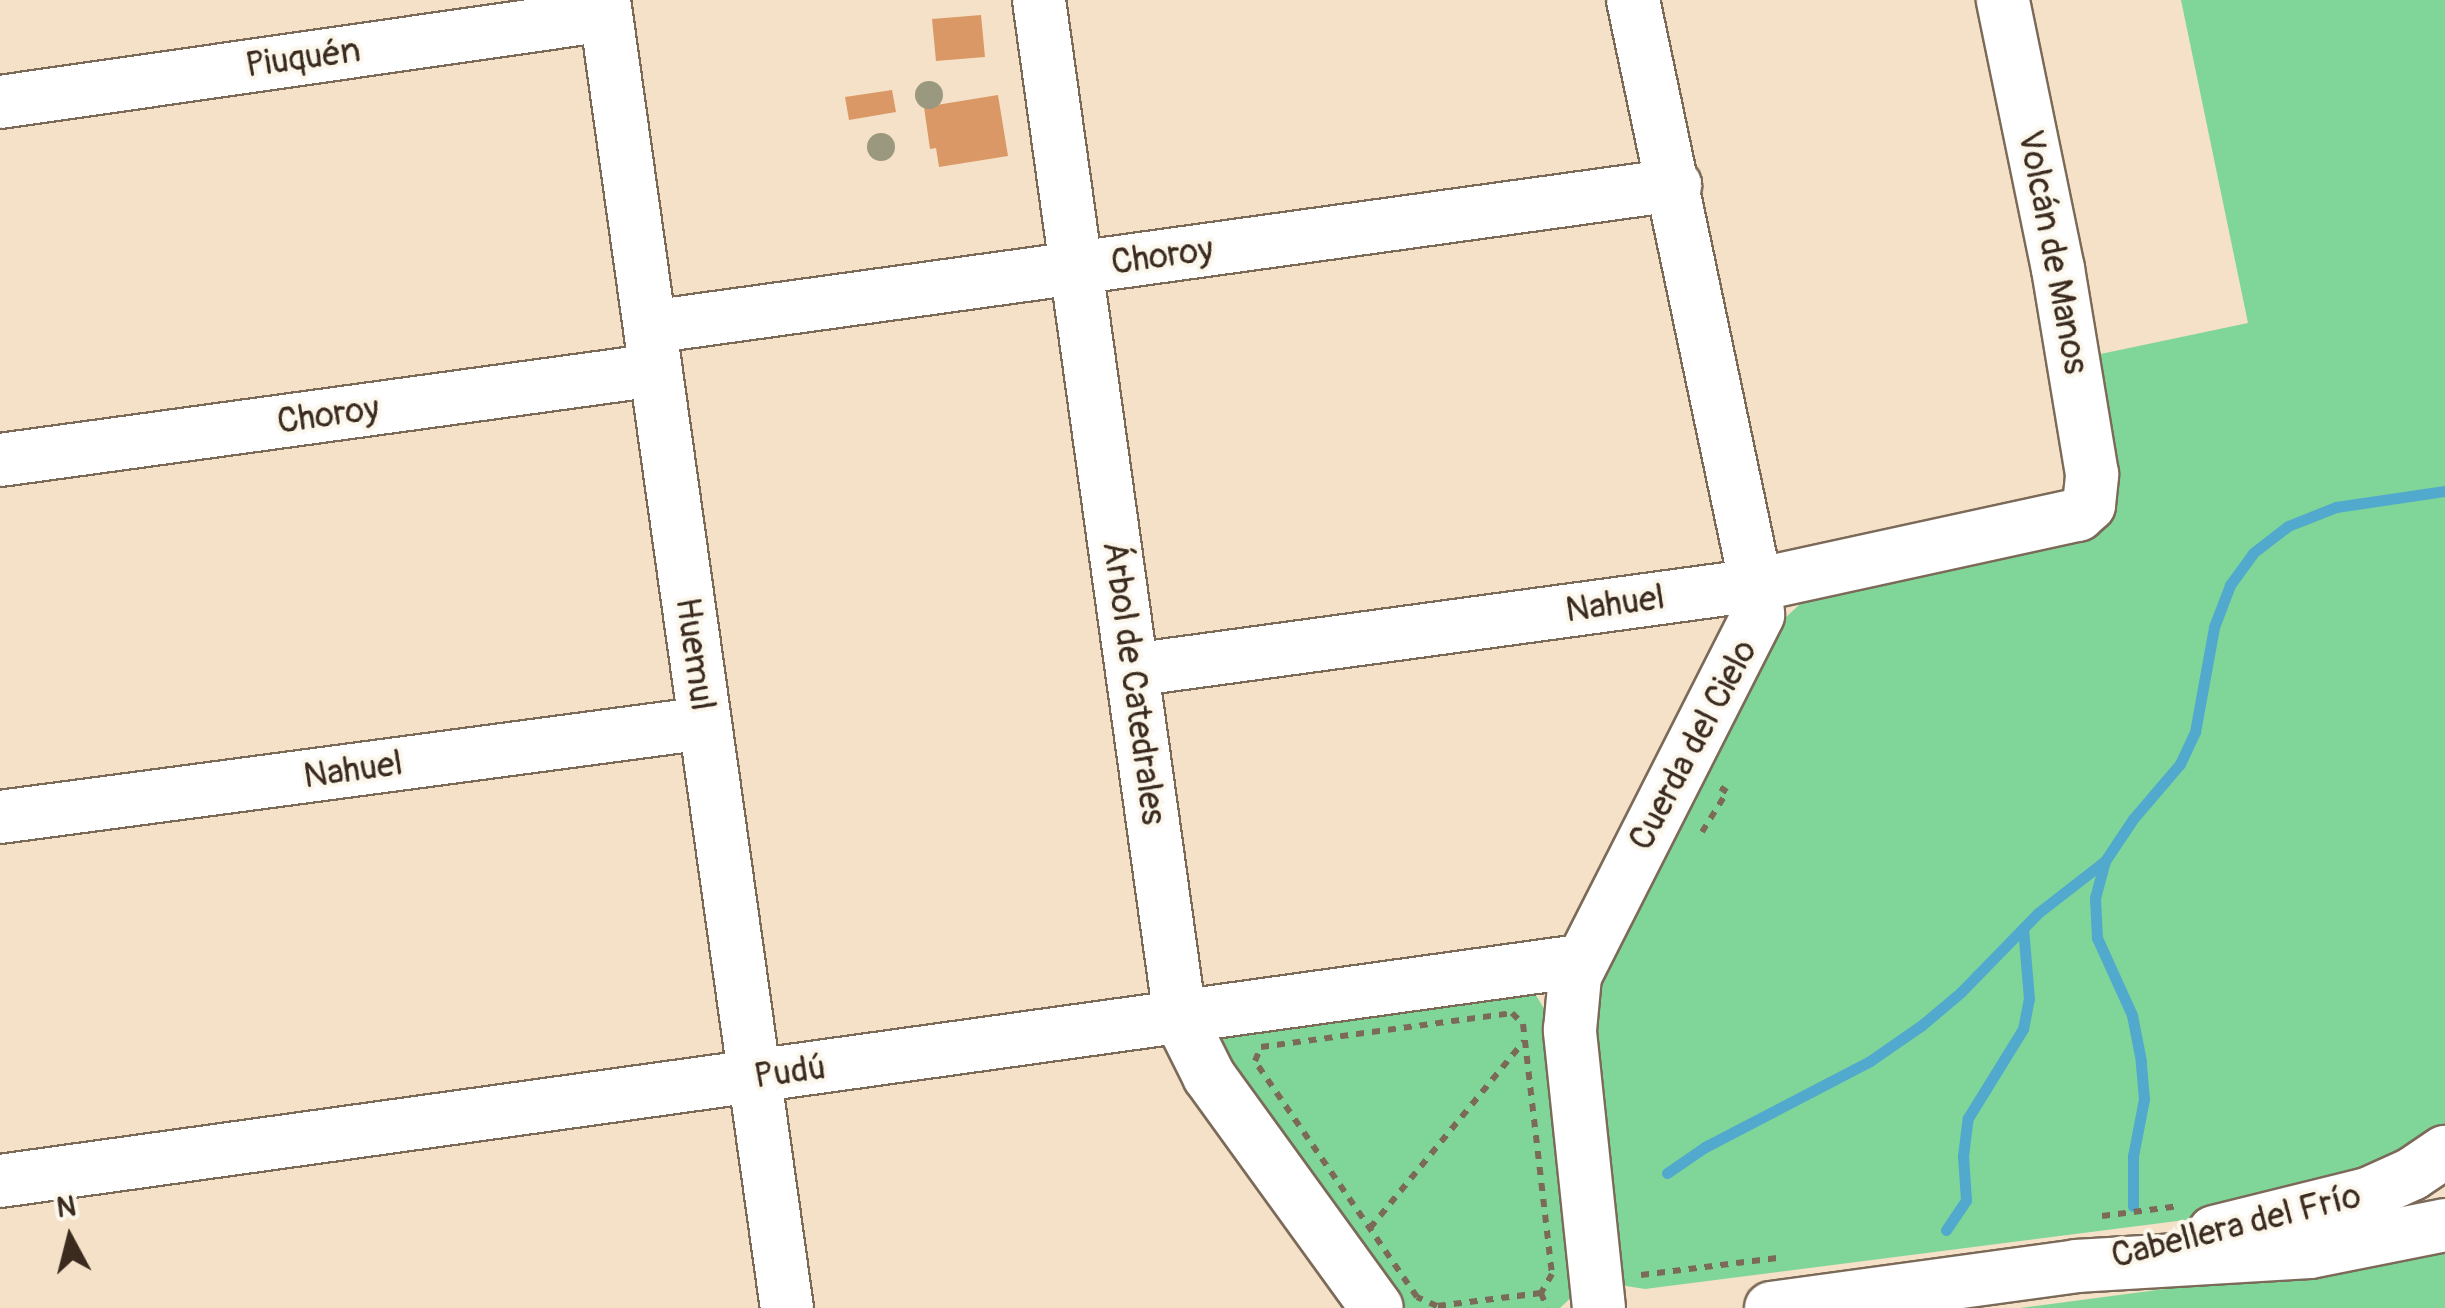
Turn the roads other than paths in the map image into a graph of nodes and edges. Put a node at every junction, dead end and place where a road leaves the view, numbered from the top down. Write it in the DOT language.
graph roads {
  1 [pos="1039,0"];
  2 [pos="1634,0"];
  3 [pos="2004,0"];
  4 [pos="605,8"];
  5 [pos="0,102"];
  6 [pos="1675,184"];
  7 [pos="1077,268"];
  8 [pos="653,348"];
  9 [pos="0,460"];
  10 [pos="2089,504"];
  11 [pos="1756,585"];
  12 [pos="1132,670"];
  13 [pos="705,722"];
  14 [pos="0,817"];
  15 [pos="1580,961"];
  16 [pos="1180,1018"];
  17 [pos="755,1076"];
  18 [pos="2445,1152"];
  19 [pos="0,1181"];
  20 [pos="2445,1224"];
  21 [pos="2082,1242"];
  22 [pos="1617,1292"];
  23 [pos="787,1308"];
  24 [pos="1377,1308"];
  25 [pos="1771,1308"];
  1 -- 7 [label="street, Árbol de Catedrales"];
  2 -- 6 [label="street, Cuerda del Cielo"];
  3 -- 10 [label="street, Volcán de Manos"];
  4 -- 5 [label="street, Piuquén"];
  4 -- 8 [label="street, Huemul"];
  6 -- 7 [label="street, Choroy"];
  6 -- 11 [label="street, Cuerda del Cielo"];
  7 -- 8 [label="street, Choroy"];
  7 -- 12 [label="street, Árbol de Catedrales"];
  8 -- 9 [label="street, Choroy"];
  8 -- 13 [label="street, Huemul"];
  10 -- 11 [label="street, Nahuel"];
  11 -- 12 [label="street, Nahuel"];
  11 -- 15 [label="street, Cuerda del Cielo"];
  12 -- 16 [label="street, Árbol de Catedrales"];
  13 -- 14 [label="street, Nahuel"];
  13 -- 17 [label="street, Huemul"];
  15 -- 16 [label="street, Pudú"];
  15 -- 22 [label="street, Cuerda del Cielo"];
  16 -- 17 [label="street, Pudú"];
  16 -- 24 [label="street, Árbol de Catedrales"];
  17 -- 19 [label="street, Pudú"];
  17 -- 23 [label="street, Huemul"];
  18 -- 21 [label="street, Cabellera del Frío"];
  20 -- 21 [label="street, Cabellera del Frío"];
  21 -- 25 [label="street, Cabellera del Frío"];
}
